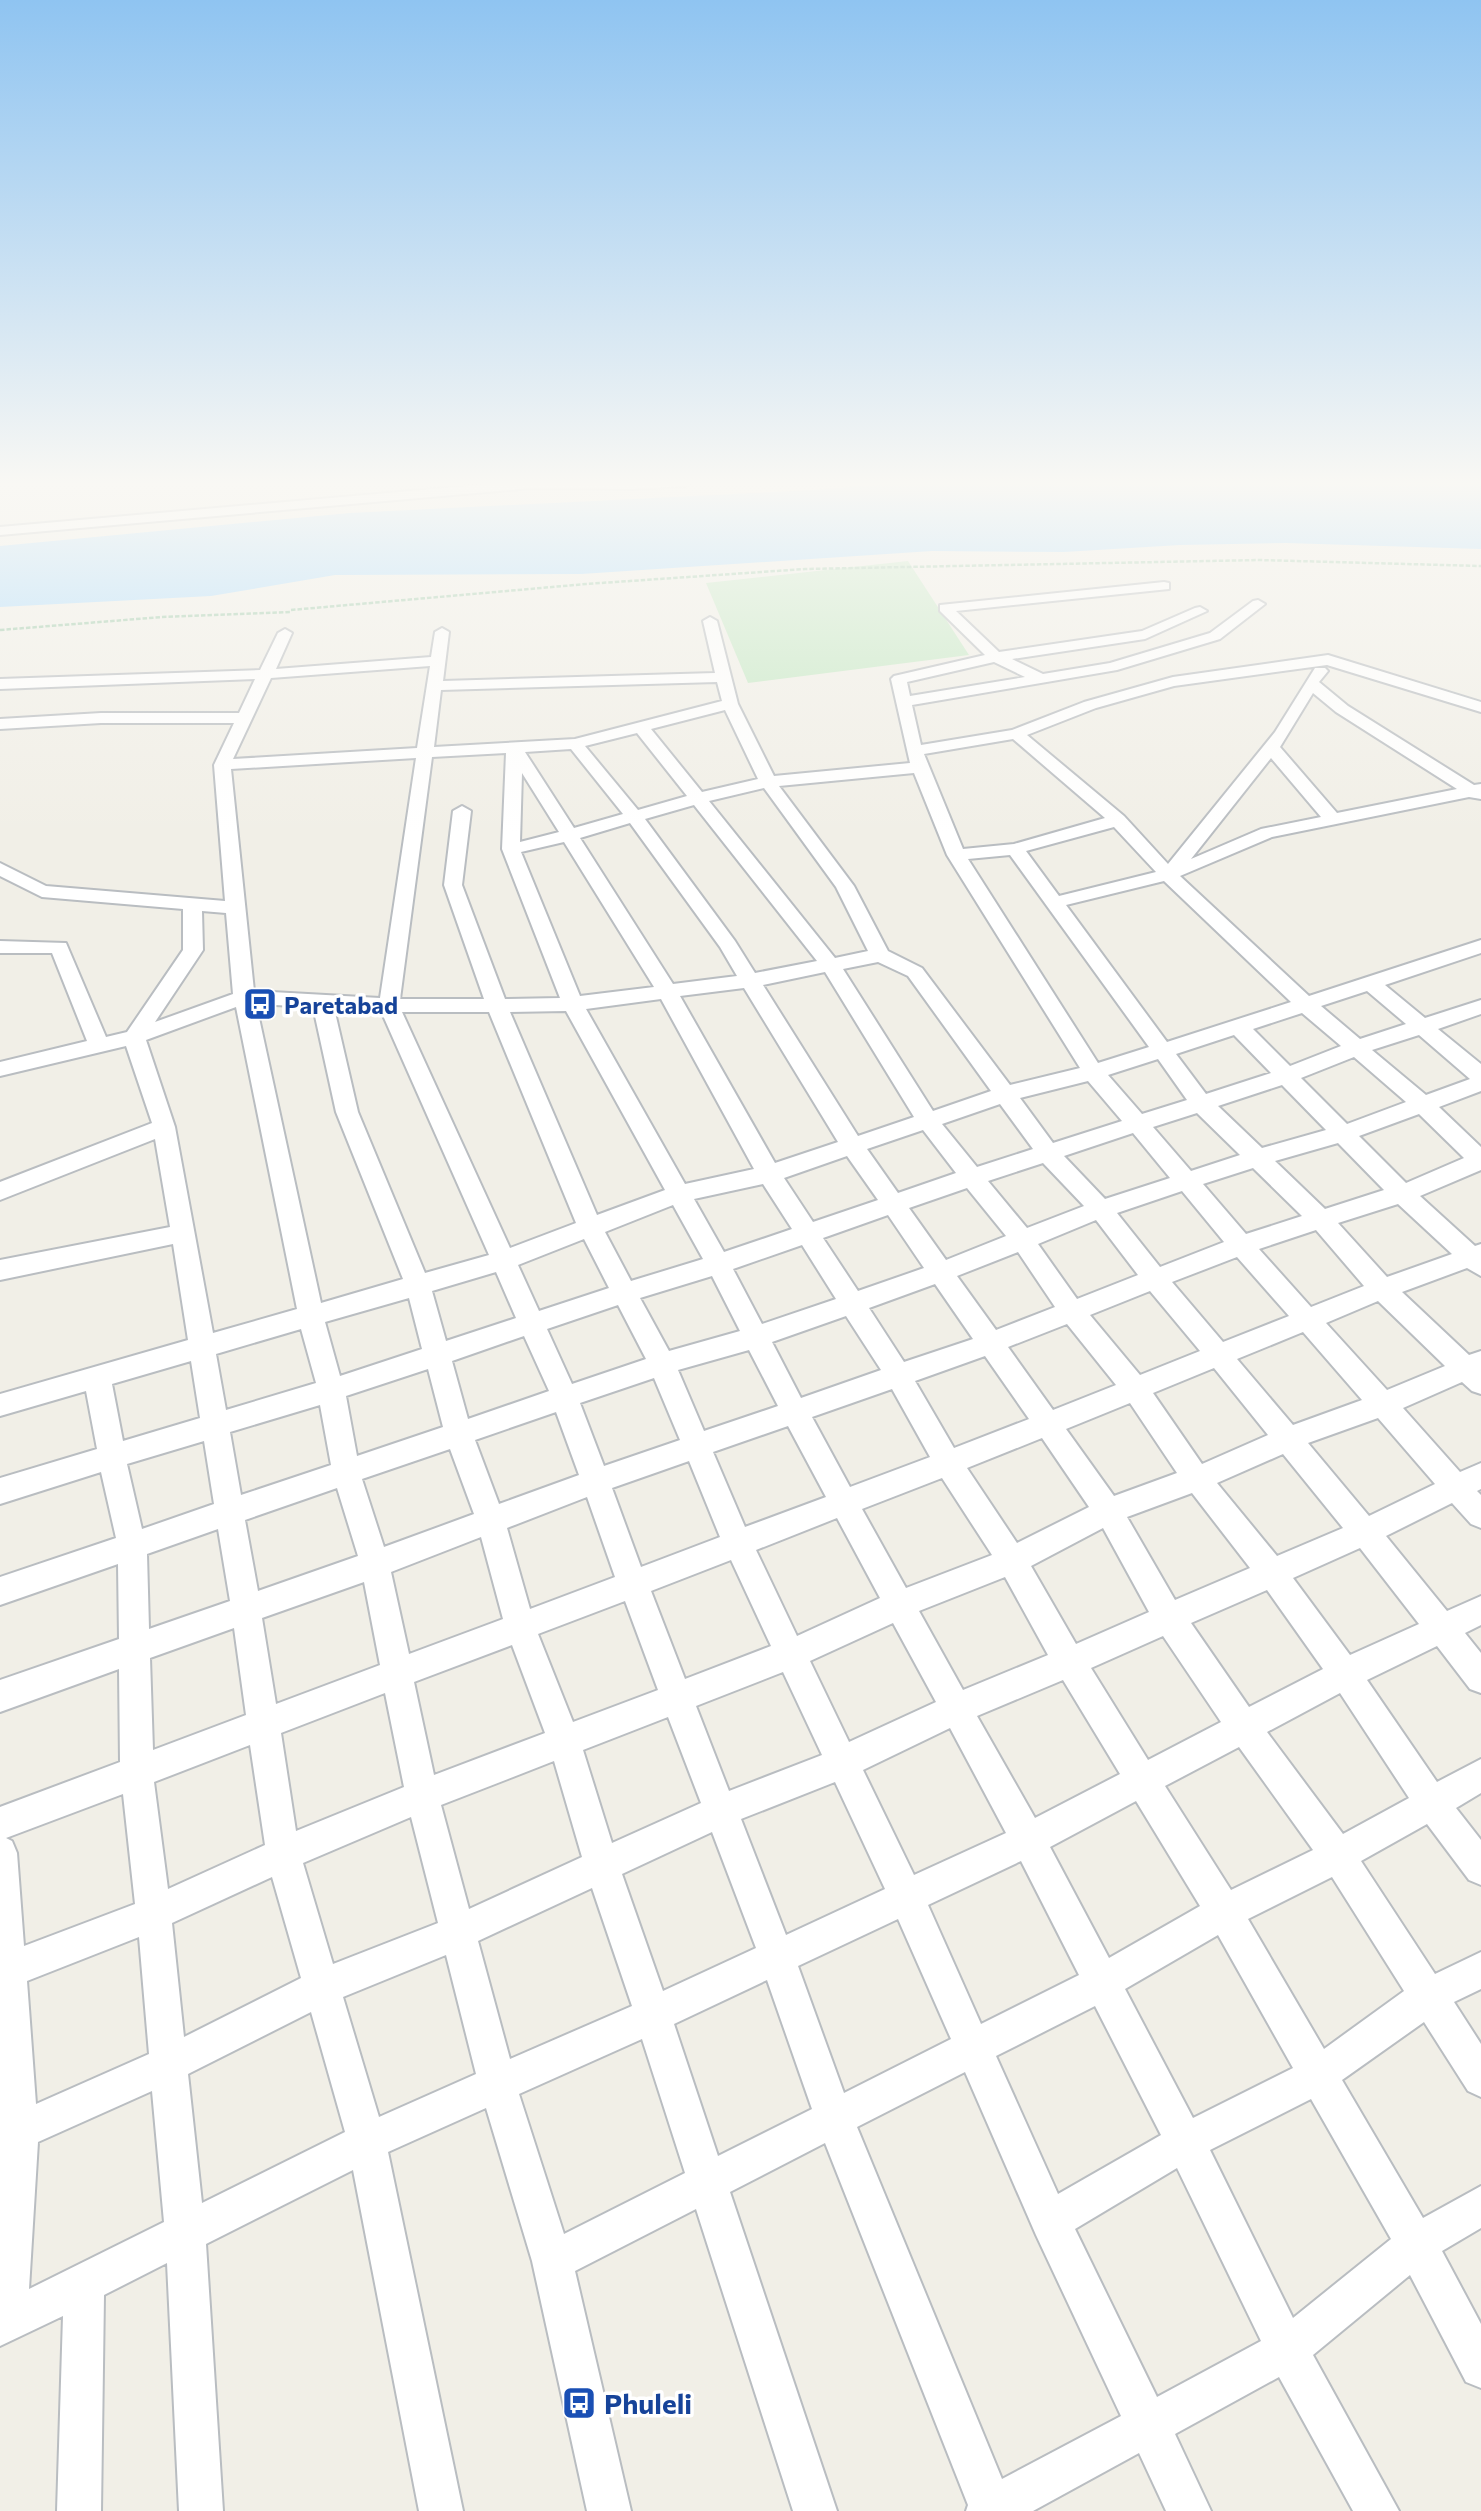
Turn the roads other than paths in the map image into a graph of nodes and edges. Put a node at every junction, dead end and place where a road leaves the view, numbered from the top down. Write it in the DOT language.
graph roads {
  1 [pos="1033,599"];
  2 [pos="1258,604"];
  3 [pos="1199,611"];
  4 [pos="710,621"];
  5 [pos="442,632"];
  6 [pos="285,633"];
  7 [pos="996,657"];
  8 [pos="1328,660"];
  9 [pos="438,661"];
  10 [pos="265,674"];
  11 [pos="725,677"];
  12 [pos="1041,679"];
  13 [pos="1311,683"];
  14 [pos="0,684"];
  15 [pos="435,686"];
  16 [pos="904,702"];
  17 [pos="730,704"];
  18 [pos="1481,707"];
  19 [pos="244,718"];
  20 [pos="0,724"];
  21 [pos="641,727"];
  22 [pos="1016,734"];
  23 [pos="575,744"];
  24 [pos="514,747"];
  25 [pos="1271,747"];
  26 [pos="425,754"];
  27 [pos="917,759"];
  28 [pos="222,765"];
  29 [pos="768,782"];
  30 [pos="1478,792"];
  31 [pos="699,798"];
  32 [pos="462,811"];
  33 [pos="634,817"];
  34 [pos="1334,819"];
  35 [pos="1118,820"];
  36 [pos="572,836"];
  37 [pos="511,849"];
  38 [pos="1015,849"];
  39 [pos="956,855"];
  40 [pos="0,869"];
  41 [pos="1168,875"];
  42 [pos="1056,902"];
  43 [pos="192,904"];
  44 [pos="235,908"];
  45 [pos="1481,946"];
  46 [pos="0,947"];
  47 [pos="880,955"];
  48 [pos="830,964"];
  49 [pos="748,981"];
  50 [pos="1370,983"];
  51 [pos="668,993"];
  52 [pos="244,997"];
  53 [pos="322,1000"];
  54 [pos="1304,1003"];
  55 [pos="389,1004"];
  56 [pos="573,1004"];
  57 [pos="497,1006"];
  58 [pos="1481,1007"];
  59 [pos="1238,1027"];
  60 [pos="1422,1028"];
  61 [pos="134,1037"];
  62 [pos="99,1045"];
  63 [pos="1356,1048"];
  64 [pos="1160,1050"];
  65 [pos="0,1069"];
  66 [pos="1093,1072"];
  67 [pos="1289,1075"];
  68 [pos="1481,1076"];
  69 [pos="1481,1083"];
  70 [pos="1006,1094"];
  71 [pos="1202,1104"];
  72 [pos="1422,1104"];
  73 [pos="929,1122"];
  74 [pos="1138,1125"];
  75 [pos="164,1127"];
  76 [pos="1345,1133"];
  77 [pos="853,1147"];
  78 [pos="1049,1154"];
  79 [pos="1257,1158"];
  80 [pos="1481,1161"];
  81 [pos="769,1174"];
  82 [pos="972,1177"];
  83 [pos="1186,1181"];
  84 [pos="0,1191"];
  85 [pos="1401,1193"];
  86 [pos="678,1194"];
  87 [pos="893,1205"];
  88 [pos="1101,1209"];
  89 [pos="1319,1218"];
  90 [pos="590,1227"];
  91 [pos="183,1233"];
  92 [pos="808,1234"];
  93 [pos="1024,1242"];
  94 [pos="1241,1245"];
  95 [pos="1478,1259"];
  96 [pos="505,1260"];
  97 [pos="718,1264"];
  98 [pos="0,1270"];
  99 [pos="941,1272"];
  100 [pos="1155,1279"];
  101 [pos="418,1285"];
  102 [pos="1382,1289"];
  103 [pos="626,1292"];
  104 [pos="853,1302"];
  105 [pos="1072,1312"];
  106 [pos="311,1317"];
  107 [pos="1310,1319"];
  108 [pos="531,1323"];
  109 [pos="756,1337"];
  110 [pos="991,1343"];
  111 [pos="203,1346"];
  112 [pos="437,1354"];
  113 [pos="1217,1354"];
  114 [pos="662,1364"];
  115 [pos="1476,1371"];
  116 [pos="898,1375"];
  117 [pos="97,1377"];
  118 [pos="1135,1389"];
  119 [pos="331,1390"];
  120 [pos="565,1398"];
  121 [pos="1383,1404"];
  122 [pos="0,1405"];
  123 [pos="795,1413"];
  124 [pos="1048,1424"];
  125 [pos="214,1425"];
  126 [pos="459,1435"];
  127 [pos="1288,1439"];
  128 [pos="697,1446"];
  129 [pos="111,1458"];
  130 [pos="947,1462"];
  131 [pos="346,1472"];
  132 [pos="1197,1479"];
  133 [pos="597,1481"];
  134 [pos="1468,1481"];
  135 [pos="0,1491"];
  136 [pos="843,1501"];
  137 [pos="229,1511"];
  138 [pos="1108,1511"];
  139 [pos="1481,1515"];
  140 [pos="491,1520"];
  141 [pos="1365,1532"];
  142 [pos="738,1544"];
  143 [pos="132,1546"];
  144 [pos="1013,1561"];
  145 [pos="374,1564"];
  146 [pos="1271,1571"];
  147 [pos="633,1584"];
  148 [pos="0,1591"];
  149 [pos="901,1604"];
  150 [pos="246,1609"];
  151 [pos="1481,1611"];
  152 [pos="1169,1618"];
  153 [pos="520,1626"];
  154 [pos="1444,1629"];
  155 [pos="132,1650"];
  156 [pos="791,1654"];
  157 [pos="1069,1662"];
  158 [pos="398,1673"];
  159 [pos="1345,1674"];
  160 [pos="1481,1678"];
  161 [pos="0,1696"];
  162 [pos="677,1698"];
  163 [pos="955,1709"];
  164 [pos="262,1725"];
  165 [pos="1244,1727"];
  166 [pos="564,1741"];
  167 [pos="842,1763"];
  168 [pos="137,1774"];
  169 [pos="1481,1775"];
  170 [pos="1142,1779"];
  171 [pos="422,1796"];
  172 [pos="1432,1802"];
  173 [pos="720,1811"];
  174 [pos="0,1824"];
  175 [pos="1028,1840"];
  176 [pos="0,1853"];
  177 [pos="283,1854"];
  178 [pos="1338,1856"];
  179 [pos="602,1867"];
  180 [pos="1481,1868"];
  181 [pos="906,1896"];
  182 [pos="1224,1912"];
  183 [pos="154,1914"];
  184 [pos="458,1932"];
  185 [pos="777,1957"];
  186 [pos="1481,1970"];
  187 [pos="4,1971"];
  188 [pos="1101,1983"];
  189 [pos="322,1987"];
  190 [pos="1430,1995"];
  191 [pos="653,2015"];
  192 [pos="971,2047"];
  193 [pos="167,2065"];
  194 [pos="1317,2076"];
  195 [pos="1481,2078"];
  196 [pos="497,2082"];
  197 [pos="834,2118"];
  198 [pos="9,2135"];
  199 [pos="367,2141"];
  200 [pos="1185,2142"];
  201 [pos="707,2184"];
  202 [pos="1481,2206"];
  203 [pos="1050,2221"];
  204 [pos="185,2231"];
  205 [pos="1416,2244"];
  206 [pos="552,2261"];
  207 [pos="85,2285"];
  208 [pos="3,2323"];
  209 [pos="1287,2350"];
  210 [pos="1481,2367"];
  211 [pos="1147,2427"];
  212 [pos="991,2510"];
  213 [pos="79,2511"];
  214 [pos="201,2511"];
  215 [pos="441,2511"];
  216 [pos="609,2511"];
  217 [pos="815,2511"];
  218 [pos="1189,2511"];
  219 [pos="1377,2511"];
  1 -- 7 [label="street"];
  2 -- 12 [label="street"];
  3 -- 7 [label="street"];
  4 -- 11 [label="street"];
  5 -- 9 [label="street"];
  6 -- 10 [label="street"];
  7 -- 12 [label="street"];
  7 -- 16 [label="street"];
  8 -- 13 [label="street"];
  8 -- 18 [label="street"];
  8 -- 22 [label="street"];
  9 -- 10 [label="street"];
  9 -- 15 [label="street"];
  10 -- 14 [label="street"];
  10 -- 19 [label="street"];
  11 -- 15 [label="street"];
  11 -- 17 [label="street"];
  12 -- 16 [label="street"];
  13 -- 25 [label="street"];
  13 -- 30 [label="street"];
  15 -- 26 [label="street"];
  16 -- 27 [label="street"];
  17 -- 21 [label="street"];
  17 -- 29 [label="street"];
  19 -- 20 [label="street"];
  19 -- 28 [label="street"];
  21 -- 23 [label="street"];
  21 -- 31 [label="street"];
  22 -- 27 [label="street"];
  22 -- 35 [label="street"];
  23 -- 24 [label="street"];
  23 -- 33 [label="street"];
  24 -- 26 [label="street"];
  24 -- 36 [label="street"];
  24 -- 37 [label="street"];
  25 -- 34 [label="street"];
  25 -- 41 [label="street"];
  26 -- 28 [label="street"];
  26 -- 55 [label="street"];
  27 -- 29 [label="street"];
  27 -- 39 [label="street"];
  28 -- 44 [label="street"];
  29 -- 31 [label="street"];
  29 -- 47 [label="street"];
  30 -- 34 [label="street"];
  31 -- 33 [label="street"];
  31 -- 48 [label="street"];
  32 -- 57 [label="street"];
  33 -- 36 [label="street"];
  33 -- 49 [label="street"];
  34 -- 41 [label="street"];
  35 -- 38 [label="street"];
  35 -- 41 [label="street"];
  36 -- 37 [label="street"];
  36 -- 51 [label="street"];
  37 -- 56 [label="street"];
  38 -- 39 [label="street"];
  38 -- 42 [label="street"];
  39 -- 66 [label="street"];
  40 -- 43 [label="street"];
  41 -- 42 [label="street"];
  41 -- 54 [label="street"];
  42 -- 64 [label="street"];
  43 -- 44 [label="street"];
  43 -- 61 [label="street"];
  44 -- 52 [label="street"];
  45 -- 50 [label="street"];
  46 -- 62 [label="street"];
  47 -- 48 [label="street"];
  47 -- 70 [label="street"];
  48 -- 49 [label="street"];
  48 -- 73 [label="street"];
  49 -- 51 [label="street"];
  49 -- 77 [label="street"];
  50 -- 54 [label="street"];
  50 -- 60 [label="street"];
  51 -- 56 [label="street"];
  51 -- 81 [label="street"];
  52 -- 53 [label="street"];
  52 -- 61 [label="street"];
  52 -- 106 [label="street"];
  53 -- 55 [label="street"];
  53 -- 101 [label="street"];
  54 -- 59 [label="street"];
  54 -- 63 [label="street"];
  55 -- 57 [label="street"];
  55 -- 96 [label="street"];
  56 -- 57 [label="street"];
  56 -- 86 [label="street"];
  57 -- 90 [label="street"];
  58 -- 60 [label="street"];
  59 -- 64 [label="street"];
  59 -- 67 [label="street"];
  60 -- 63 [label="street"];
  60 -- 68 [label="street"];
  61 -- 62 [label="street"];
  61 -- 75 [label="street"];
  62 -- 65 [label="street"];
  63 -- 67 [label="street"];
  63 -- 72 [label="street"];
  64 -- 66 [label="street"];
  64 -- 71 [label="street"];
  66 -- 70 [label="street"];
  66 -- 74 [label="street"];
  67 -- 71 [label="street"];
  67 -- 76 [label="street"];
  69 -- 72 [label="street"];
  70 -- 73 [label="street"];
  70 -- 78 [label="street"];
  71 -- 74 [label="street"];
  71 -- 79 [label="street"];
  72 -- 76 [label="street"];
  72 -- 80 [label="street"];
  73 -- 77 [label="street"];
  73 -- 82 [label="street"];
  74 -- 78 [label="street"];
  74 -- 83 [label="street"];
  75 -- 84 [label="street"];
  75 -- 91 [label="street"];
  76 -- 79 [label="street"];
  76 -- 85 [label="street"];
  77 -- 81 [label="street"];
  77 -- 87 [label="street"];
  78 -- 82 [label="street"];
  78 -- 88 [label="street"];
  79 -- 83 [label="street"];
  79 -- 89 [label="street"];
  80 -- 85 [label="street"];
  81 -- 86 [label="street"];
  81 -- 92 [label="street"];
  82 -- 87 [label="street"];
  82 -- 93 [label="street"];
  83 -- 88 [label="street"];
  83 -- 94 [label="street"];
  85 -- 89 [label="street"];
  85 -- 95 [label="street"];
  86 -- 90 [label="street"];
  86 -- 97 [label="street"];
  87 -- 92 [label="street"];
  87 -- 99 [label="street"];
  88 -- 93 [label="street"];
  88 -- 100 [label="street"];
  89 -- 94 [label="street"];
  89 -- 102 [label="street"];
  90 -- 96 [label="street"];
  90 -- 103 [label="street"];
  91 -- 98 [label="street"];
  91 -- 111 [label="street"];
  92 -- 97 [label="street"];
  92 -- 104 [label="street"];
  93 -- 99 [label="street"];
  93 -- 105 [label="street"];
  94 -- 100 [label="street"];
  94 -- 107 [label="street"];
  95 -- 102 [label="street"];
  96 -- 101 [label="street"];
  96 -- 108 [label="street"];
  97 -- 103 [label="street"];
  97 -- 109 [label="street"];
  99 -- 104 [label="street"];
  99 -- 110 [label="street"];
  100 -- 105 [label="street"];
  100 -- 113 [label="street"];
  101 -- 106 [label="street"];
  101 -- 112 [label="street"];
  102 -- 107 [label="street"];
  102 -- 115 [label="street"];
  103 -- 108 [label="street"];
  103 -- 114 [label="street"];
  104 -- 109 [label="street"];
  104 -- 116 [label="street"];
  105 -- 110 [label="street"];
  105 -- 118 [label="street"];
  106 -- 111 [label="street"];
  106 -- 119 [label="street"];
  107 -- 113 [label="street"];
  107 -- 121 [label="street"];
  108 -- 112 [label="street"];
  108 -- 120 [label="street"];
  109 -- 114 [label="street"];
  109 -- 123 [label="street"];
  110 -- 116 [label="street"];
  110 -- 124 [label="street"];
  111 -- 117 [label="street"];
  111 -- 125 [label="street"];
  112 -- 119 [label="street"];
  112 -- 126 [label="street"];
  113 -- 118 [label="street"];
  113 -- 127 [label="street"];
  114 -- 120 [label="street"];
  114 -- 128 [label="street"];
  115 -- 121 [label="street"];
  116 -- 123 [label="street"];
  116 -- 130 [label="street"];
  117 -- 122 [label="street"];
  117 -- 129 [label="street"];
  118 -- 124 [label="street"];
  118 -- 132 [label="street"];
  119 -- 125 [label="street"];
  119 -- 131 [label="street"];
  120 -- 126 [label="street"];
  120 -- 133 [label="street"];
  121 -- 127 [label="street"];
  121 -- 134 [label="street"];
  123 -- 128 [label="street"];
  123 -- 136 [label="street"];
  124 -- 130 [label="street"];
  124 -- 138 [label="street"];
  125 -- 129 [label="street"];
  125 -- 137 [label="street"];
  126 -- 131 [label="street"];
  126 -- 140 [label="street"];
  127 -- 132 [label="street"];
  127 -- 141 [label="street"];
  128 -- 133 [label="street"];
  128 -- 142 [label="street"];
  129 -- 135 [label="street"];
  129 -- 143 [label="street"];
  130 -- 136 [label="street"];
  130 -- 144 [label="street"];
  131 -- 137 [label="street"];
  131 -- 145 [label="street"];
  132 -- 138 [label="street"];
  132 -- 146 [label="street"];
  133 -- 140 [label="street"];
  133 -- 147 [label="street"];
  134 -- 139 [label="street"];
  134 -- 141 [label="street"];
  136 -- 142 [label="street"];
  136 -- 149 [label="street"];
  137 -- 143 [label="street"];
  137 -- 150 [label="street"];
  138 -- 144 [label="street"];
  138 -- 152 [label="street"];
  140 -- 145 [label="street"];
  140 -- 153 [label="street"];
  141 -- 146 [label="street"];
  141 -- 154 [label="street"];
  142 -- 147 [label="street"];
  142 -- 156 [label="street"];
  143 -- 148 [label="street"];
  143 -- 155 [label="street"];
  144 -- 149 [label="street"];
  144 -- 157 [label="street"];
  145 -- 150 [label="street"];
  145 -- 158 [label="street"];
  146 -- 152 [label="street"];
  146 -- 159 [label="street"];
  147 -- 153 [label="street"];
  147 -- 162 [label="street"];
  149 -- 156 [label="street"];
  149 -- 163 [label="street"];
  150 -- 155 [label="street"];
  150 -- 164 [label="street"];
  151 -- 154 [label="street"];
  152 -- 157 [label="street"];
  152 -- 165 [label="street"];
  153 -- 158 [label="street"];
  153 -- 166 [label="street"];
  154 -- 159 [label="street"];
  154 -- 160 [label="street"];
  155 -- 161 [label="street"];
  155 -- 168 [label="street"];
  156 -- 162 [label="street"];
  156 -- 167 [label="street"];
  157 -- 163 [label="street"];
  157 -- 170 [label="street"];
  158 -- 164 [label="street"];
  158 -- 171 [label="street"];
  159 -- 165 [label="street"];
  159 -- 172 [label="street"];
  162 -- 166 [label="street"];
  162 -- 173 [label="street"];
  163 -- 167 [label="street"];
  163 -- 175 [label="street"];
  164 -- 168 [label="street"];
  164 -- 177 [label="street"];
  165 -- 170 [label="street"];
  165 -- 178 [label="street"];
  166 -- 171 [label="street"];
  166 -- 179 [label="street"];
  167 -- 173 [label="street"];
  167 -- 181 [label="street"];
  168 -- 174 [label="street"];
  168 -- 183 [label="street"];
  169 -- 172 [label="street"];
  170 -- 175 [label="street"];
  170 -- 182 [label="street"];
  171 -- 177 [label="street"];
  171 -- 184 [label="street"];
  172 -- 178 [label="street"];
  172 -- 180 [label="street"];
  173 -- 179 [label="street"];
  173 -- 185 [label="street"];
  175 -- 181 [label="street"];
  175 -- 188 [label="street"];
  176 -- 187 [label="street"];
  177 -- 183 [label="street"];
  177 -- 189 [label="street"];
  178 -- 182 [label="street"];
  178 -- 190 [label="street"];
  179 -- 184 [label="street"];
  179 -- 191 [label="street"];
  181 -- 185 [label="street"];
  181 -- 192 [label="street"];
  182 -- 188 [label="street"];
  182 -- 194 [label="street"];
  183 -- 187 [label="street"];
  183 -- 193 [label="street"];
  184 -- 189 [label="street"];
  184 -- 196 [label="street"];
  185 -- 191 [label="street"];
  185 -- 197 [label="street"];
  186 -- 190 [label="street"];
  187 -- 198 [label="street"];
  188 -- 192 [label="street"];
  188 -- 200 [label="street"];
  189 -- 193 [label="street"];
  189 -- 199 [label="street"];
  190 -- 194 [label="street"];
  190 -- 195 [label="street"];
  191 -- 196 [label="street"];
  191 -- 201 [label="street"];
  192 -- 197 [label="street"];
  192 -- 203 [label="street"];
  193 -- 198 [label="street"];
  193 -- 204 [label="street"];
  194 -- 200 [label="street"];
  194 -- 205 [label="street"];
  196 -- 199 [label="street"];
  196 -- 206 [label="street"];
  197 -- 201 [label="street"];
  197 -- 212 [label="street"];
  198 -- 208 [label="street"];
  199 -- 204 [label="street"];
  199 -- 215 [label="street"];
  200 -- 203 [label="street"];
  200 -- 209 [label="street"];
  201 -- 206 [label="street"];
  201 -- 217 [label="street"];
  202 -- 205 [label="street"];
  203 -- 211 [label="street"];
  204 -- 207 [label="street"];
  204 -- 214 [label="street"];
  205 -- 209 [label="street"];
  205 -- 210 [label="street"];
  206 -- 216 [label="street"];
  207 -- 208 [label="street"];
  207 -- 213 [label="street"];
  209 -- 211 [label="street"];
  209 -- 219 [label="street"];
  211 -- 212 [label="street"];
  211 -- 218 [label="street"];
}
